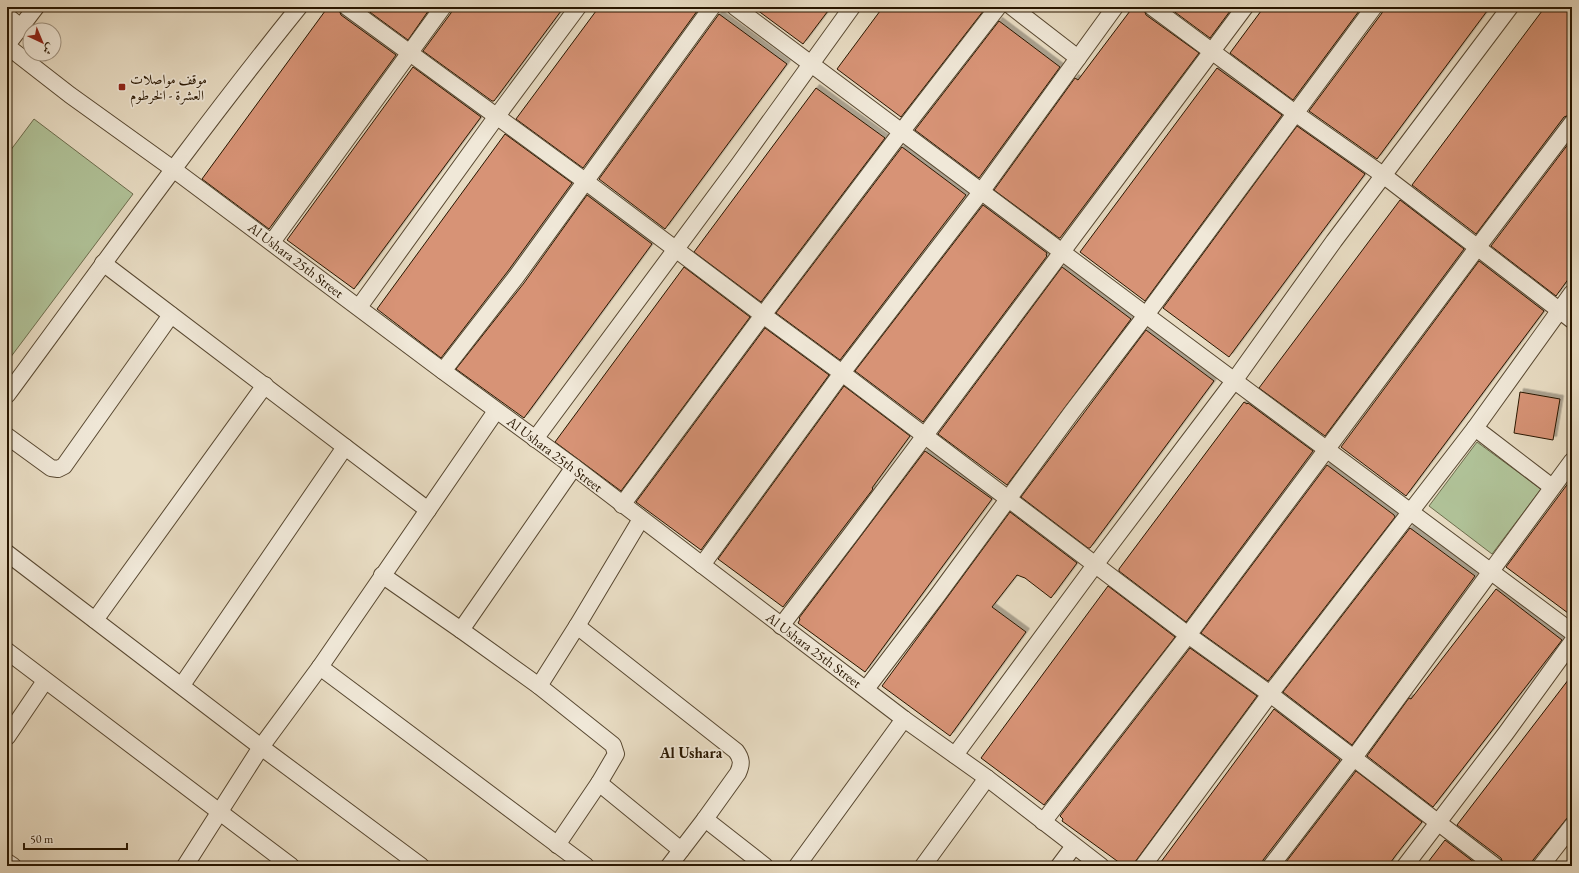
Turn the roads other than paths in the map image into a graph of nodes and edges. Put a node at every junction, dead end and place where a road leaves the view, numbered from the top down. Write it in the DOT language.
graph roads {
  1 [pos="36,7"];
  2 [pos="299,7"];
  3 [pos="347,7"];
  4 [pos="443,7"];
  5 [pos="578,7"];
  6 [pos="712,7"];
  7 [pos="736,7"];
  8 [pos="852,7"];
  9 [pos="998,7"];
  10 [pos="1012,7"];
  11 [pos="1115,7"];
  12 [pos="1152,7"];
  13 [pos="1245,7"];
  14 [pos="1374,7"];
  15 [pos="1510,7"];
  16 [pos="7,16"];
  17 [pos="21,27"];
  18 [pos="7,46"];
  19 [pos="1212,51"];
  20 [pos="409,52"];
  21 [pos="1078,58"];
  22 [pos="810,64"];
  23 [pos="1295,113"];
  24 [pos="497,116"];
  25 [pos="1572,123"];
  26 [pos="902,131"];
  27 [pos="174,169"];
  28 [pos="1384,175"];
  29 [pos="585,181"];
  30 [pos="981,192"];
  31 [pos="272,242"];
  32 [pos="1477,248"];
  33 [pos="675,249"];
  34 [pos="1062,253"];
  35 [pos="103,263"];
  36 [pos="1572,293"];
  37 [pos="359,307"];
  38 [pos="1559,310"];
  39 [pos="171,315"];
  40 [pos="763,315"];
  41 [pos="1146,316"];
  42 [pos="1572,320"];
  43 [pos="443,371"];
  44 [pos="842,373"];
  45 [pos="1234,381"];
  46 [pos="265,385"];
  47 [pos="7,395"];
  48 [pos="496,410"];
  49 [pos="1475,428"];
  50 [pos="925,435"];
  51 [pos="7,436"];
  52 [pos="535,439"];
  53 [pos="345,447"];
  54 [pos="1327,450"];
  55 [pos="1572,461"];
  56 [pos="574,468"];
  57 [pos="1552,487"];
  58 [pos="1008,498"];
  59 [pos="622,505"];
  60 [pos="428,510"];
  61 [pos="1409,512"];
  62 [pos="641,519"];
  63 [pos="7,553"];
  64 [pos="702,565"];
  65 [pos="1095,565"];
  66 [pos="1490,573"];
  67 [pos="382,575"];
  68 [pos="95,620"];
  69 [pos="577,626"];
  70 [pos="781,626"];
  71 [pos="461,630"];
  72 [pos="1572,632"];
  73 [pos="1188,635"];
  74 [pos="1572,642"];
  75 [pos="7,651"];
  76 [pos="320,667"];
  77 [pos="45,681"];
  78 [pos="182,685"];
  79 [pos="538,686"];
  80 [pos="866,689"];
  81 [pos="1270,694"];
  82 [pos="904,718"];
  83 [pos="7,737"];
  84 [pos="261,747"];
  85 [pos="955,755"];
  86 [pos="1353,759"];
  87 [pos="987,778"];
  88 [pos="599,783"];
  89 [pos="219,810"];
  90 [pos="705,819"];
  91 [pos="1043,822"];
  92 [pos="1437,823"];
  93 [pos="1572,826"];
  94 [pos="557,845"];
  95 [pos="1074,846"];
  96 [pos="681,850"];
  97 [pos="7,862"];
  98 [pos="13,866"];
  99 [pos="184,866"];
  100 [pos="291,866"];
  101 [pos="421,866"];
  102 [pos="586,866"];
  103 [pos="669,866"];
  104 [pos="765,866"];
  105 [pos="797,866"];
  106 [pos="923,866"];
  107 [pos="1059,866"];
  108 [pos="1101,866"];
  109 [pos="1143,866"];
  110 [pos="1271,866"];
  111 [pos="1405,866"];
  112 [pos="1495,866"];
  113 [pos="1541,866"];
  1 -- 17 [label="street"];
  2 -- 27 [label="street"];
  3 -- 20 [label="street"];
  4 -- 20 [label="street"];
  5 -- 24 [label="street"];
  6 -- 29 [label="street"];
  7 -- 22 [label="street"];
  8 -- 22 [label="street"];
  9 -- 26 [label="street"];
  10 -- 21 [label="street"];
  11 -- 21 [label="street"];
  12 -- 19 [label="street"];
  13 -- 19 [label="street"];
  14 -- 23 [label="street"];
  15 -- 28 [label="street"];
  16 -- 17 [label="street"];
  17 -- 18 [label="street"];
  18 -- 27 [label="street, Al Ushara 25th Street"];
  19 -- 23 [label="street"];
  19 -- 34 [label="street"];
  20 -- 24 [label="street"];
  20 -- 31 [label="street"];
  21 -- 30 [label="street"];
  22 -- 26 [label="street"];
  22 -- 33 [label="street"];
  23 -- 28 [label="street"];
  23 -- 41 [label="street"];
  24 -- 29 [label="street"];
  24 -- 37 [label="street"];
  25 -- 32 [label="street"];
  26 -- 30 [label="street"];
  26 -- 40 [label="street"];
  27 -- 31 [label="street, Al Ushara 25th Street"];
  27 -- 35 [label="street"];
  28 -- 32 [label="street"];
  28 -- 45 [label="street"];
  29 -- 33 [label="street"];
  29 -- 43 [label="street"];
  30 -- 34 [label="street"];
  30 -- 44 [label="street"];
  31 -- 37 [label="street, Al Ushara 25th Street"];
  32 -- 38 [label="street"];
  32 -- 54 [label="street"];
  33 -- 40 [label="street"];
  33 -- 52 [label="street"];
  34 -- 41 [label="street"];
  34 -- 50 [label="street"];
  35 -- 39 [label="street"];
  35 -- 47 [label="street"];
  36 -- 38 [label="street"];
  37 -- 43 [label="street, Al Ushara 25th Street"];
  38 -- 42 [label="street"];
  38 -- 49 [label="street"];
  39 -- 46 [label="street"];
  39 -- 51 [label="street"];
  40 -- 44 [label="street"];
  40 -- 59 [label="street"];
  41 -- 45 [label="street"];
  41 -- 58 [label="street"];
  43 -- 48 [label="street, Al Ushara 25th Street"];
  44 -- 50 [label="street"];
  44 -- 64 [label="street"];
  45 -- 54 [label="street"];
  45 -- 65 [label="street"];
  46 -- 53 [label="street"];
  46 -- 68 [label="street"];
  48 -- 52 [label="street, Al Ushara 25th Street"];
  48 -- 60 [label="street"];
  49 -- 57 [label="street"];
  49 -- 61 [label="street"];
  50 -- 58 [label="street"];
  50 -- 70 [label="street"];
  52 -- 56 [label="street, Al Ushara 25th Street"];
  53 -- 60 [label="street"];
  53 -- 78 [label="street"];
  54 -- 61 [label="street"];
  54 -- 73 [label="street"];
  55 -- 57 [label="street"];
  56 -- 59 [label="street, Al Ushara 25th Street"];
  56 -- 71 [label="street"];
  57 -- 66 [label="street"];
  58 -- 65 [label="street"];
  58 -- 80 [label="street"];
  59 -- 62 [label="street, Al Ushara 25th Street"];
  60 -- 67 [label="street"];
  61 -- 66 [label="street"];
  61 -- 81 [label="street"];
  62 -- 64 [label="street, Al Ushara 25th Street"];
  62 -- 69 [label="street"];
  63 -- 68 [label="street"];
  64 -- 70 [label="street, Al Ushara 25th Street"];
  65 -- 73 [label="street"];
  65 -- 85 [label="street"];
  66 -- 72 [label="street"];
  66 -- 86 [label="street"];
  67 -- 71 [label="street"];
  67 -- 76 [label="street"];
  68 -- 78 [label="street"];
  69 -- 79 [label="street"];
  69 -- 90 [label="street"];
  70 -- 80 [label="street, Al Ushara 25th Street"];
  71 -- 79 [label="street"];
  73 -- 81 [label="street"];
  73 -- 91 [label="street"];
  74 -- 92 [label="street"];
  75 -- 77 [label="street"];
  76 -- 84 [label="street"];
  76 -- 94 [label="street"];
  77 -- 83 [label="street"];
  77 -- 89 [label="street"];
  78 -- 84 [label="street"];
  79 -- 88 [label="street"];
  80 -- 82 [label="street, Al Ushara 25th Street"];
  81 -- 86 [label="street"];
  81 -- 109 [label="street"];
  82 -- 85 [label="street, Al Ushara 25th Street"];
  82 -- 105 [label="street"];
  84 -- 89 [label="street"];
  84 -- 101 [label="street"];
  85 -- 87 [label="street, Al Ushara 25th Street"];
  86 -- 92 [label="street"];
  86 -- 110 [label="street"];
  87 -- 91 [label="street, Al Ushara 25th Street"];
  87 -- 106 [label="street"];
  88 -- 94 [label="street"];
  88 -- 96 [label="street"];
  89 -- 99 [label="street"];
  89 -- 100 [label="street"];
  90 -- 96 [label="street"];
  90 -- 104 [label="street"];
  91 -- 95 [label="street, Al Ushara 25th Street"];
  92 -- 111 [label="street"];
  92 -- 112 [label="street"];
  93 -- 113 [label="street"];
  94 -- 102 [label="street"];
  95 -- 107 [label="street"];
  95 -- 108 [label="street, Al Ushara 25th Street"];
  96 -- 103 [label="street"];
  97 -- 98 [label="street"];
}
